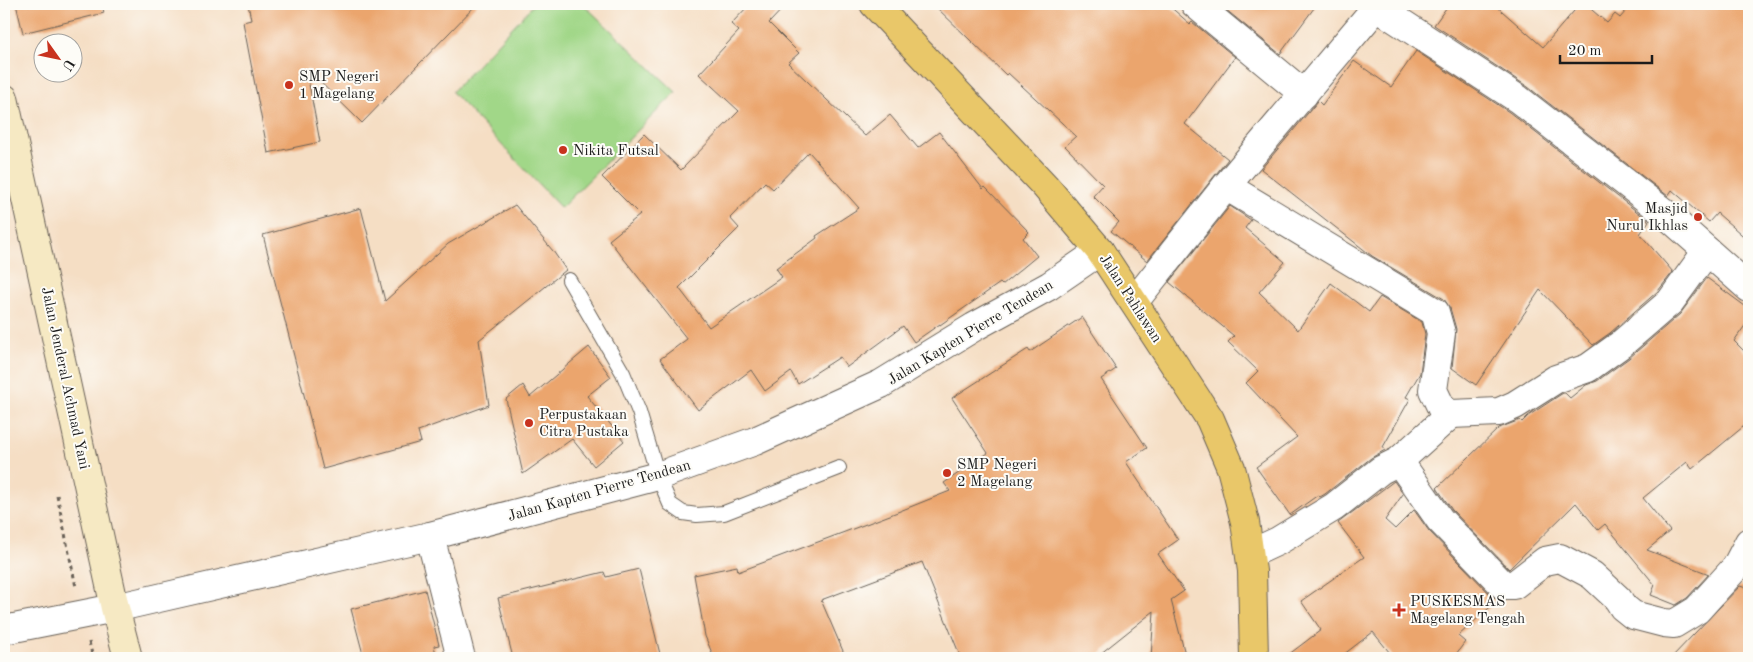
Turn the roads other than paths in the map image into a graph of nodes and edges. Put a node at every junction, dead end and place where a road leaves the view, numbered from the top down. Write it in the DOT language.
graph roads {
  1 [pos="874,4"];
  2 [pos="1195,4"];
  3 [pos="1378,5"];
  4 [pos="1304,94"];
  5 [pos="4,98"];
  6 [pos="1226,186"];
  7 [pos="1707,250"];
  8 [pos="1100,251"];
  9 [pos="569,280"];
  10 [pos="1749,288"];
  11 [pos="1134,302"];
  12 [pos="1451,414"];
  13 [pos="1399,461"];
  14 [pos="839,468"];
  15 [pos="658,476"];
  16 [pos="430,536"];
  17 [pos="1749,542"];
  18 [pos="1250,554"];
  19 [pos="115,608"];
  20 [pos="4,630"];
  21 [pos="128,658"];
  22 [pos="461,658"];
  23 [pos="1254,658"];
  1 -- 8 [label="main road, Jalan Pahlawan"];
  2 -- 4 [label="street"];
  3 -- 4 [label="street"];
  3 -- 7 [label="street"];
  4 -- 6 [label="street"];
  5 -- 19 [label="main road, Jalan Jenderal Achmad Yani"];
  6 -- 11 [label="street"];
  6 -- 12 [label="street"];
  7 -- 10 [label="street"];
  7 -- 12 [label="street"];
  8 -- 11 [label="main road, Jalan Pahlawan"];
  8 -- 15 [label="street, Jalan Kapten Pierre Tendean"];
  9 -- 15 [label="lane"];
  11 -- 18 [label="main road, Jalan Pahlawan"];
  12 -- 13 [label="street"];
  13 -- 17 [label="street"];
  13 -- 18 [label="street"];
  14 -- 15 [label="lane"];
  15 -- 16 [label="street, Jalan Kapten Pierre Tendean"];
  16 -- 19 [label="street, Jalan Kapten Pierre Tendean"];
  16 -- 22 [label="street"];
  18 -- 23 [label="main road, Jalan Pahlawan"];
  19 -- 20 [label="street, Jalan Kapten Pierre Tendean"];
  19 -- 21 [label="main road, Jalan Jenderal Achmad Yani"];
}
